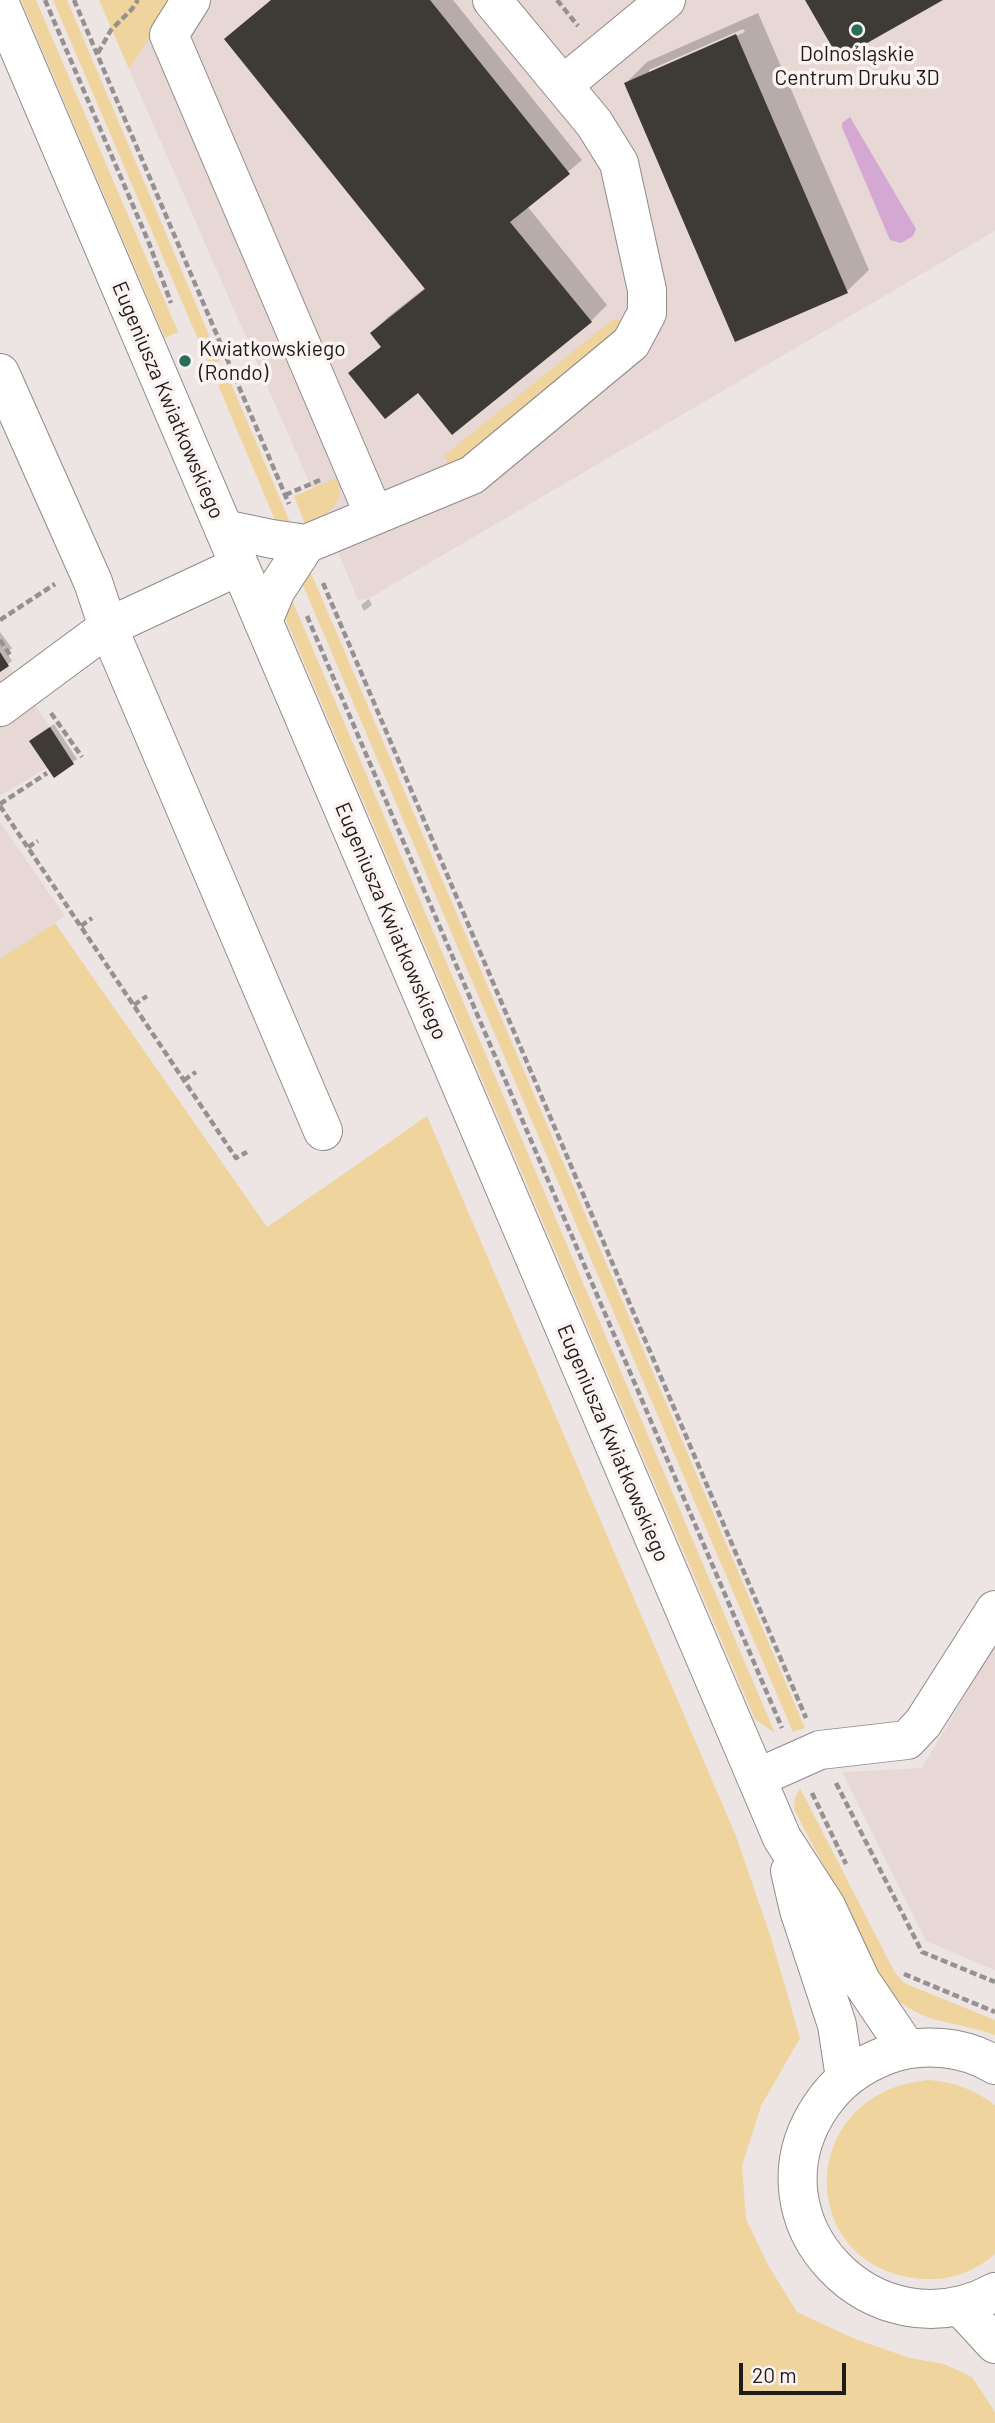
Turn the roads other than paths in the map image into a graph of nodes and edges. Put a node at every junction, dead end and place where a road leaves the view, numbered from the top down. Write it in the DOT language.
graph roads {
  1 [pos="191,0"];
  2 [pos="492,0"];
  3 [pos="666,0"];
  4 [pos="0,4"];
  5 [pos="563,85"];
  6 [pos="0,373"];
  7 [pos="374,515"];
  8 [pos="224,529"];
  9 [pos="297,558"];
  10 [pos="239,566"];
  11 [pos="263,621"];
  12 [pos="107,627"];
  13 [pos="0,706"];
  14 [pos="323,1131"];
  15 [pos="995,1610"];
  16 [pos="757,1779"];
  17 [pos="782,1838"];
  18 [pos="907,2049"];
  19 [pos="995,2065"];
  20 [pos="845,2078"];
  21 [pos="995,2292"];
  22 [pos="960,2306"];
  23 [pos="995,2344"];
  1 -- 7 [label="main road"];
  2 -- 5 [label="main road"];
  3 -- 5 [label="main road"];
  4 -- 8 [label="main road, Eugeniusza Kwiatkowskiego"];
  5 -- 7 [label="main road"];
  6 -- 12 [label="main road"];
  7 -- 9 [label="main road"];
  8 -- 9 [label="main road"];
  8 -- 10 [label="main road, Eugeniusza Kwiatkowskiego"];
  9 -- 11 [label="main road"];
  10 -- 11 [label="main road, Eugeniusza Kwiatkowskiego"];
  10 -- 12 [label="main road"];
  11 -- 16 [label="main road, Eugeniusza Kwiatkowskiego"];
  12 -- 13 [label="main road"];
  12 -- 14 [label="main road"];
  15 -- 16 [label="main road"];
  16 -- 17 [label="main road, Eugeniusza Kwiatkowskiego"];
  17 -- 18 [label="main road, Eugeniusza Kwiatkowskiego"];
  17 -- 20 [label="main road, Eugeniusza Kwiatkowskiego"];
  18 -- 19 [label="main road"];
  18 -- 20 [label="main road"];
  20 -- 22 [label="main road"];
  21 -- 22 [label="main road"];
  22 -- 23 [label="main road"];
}
